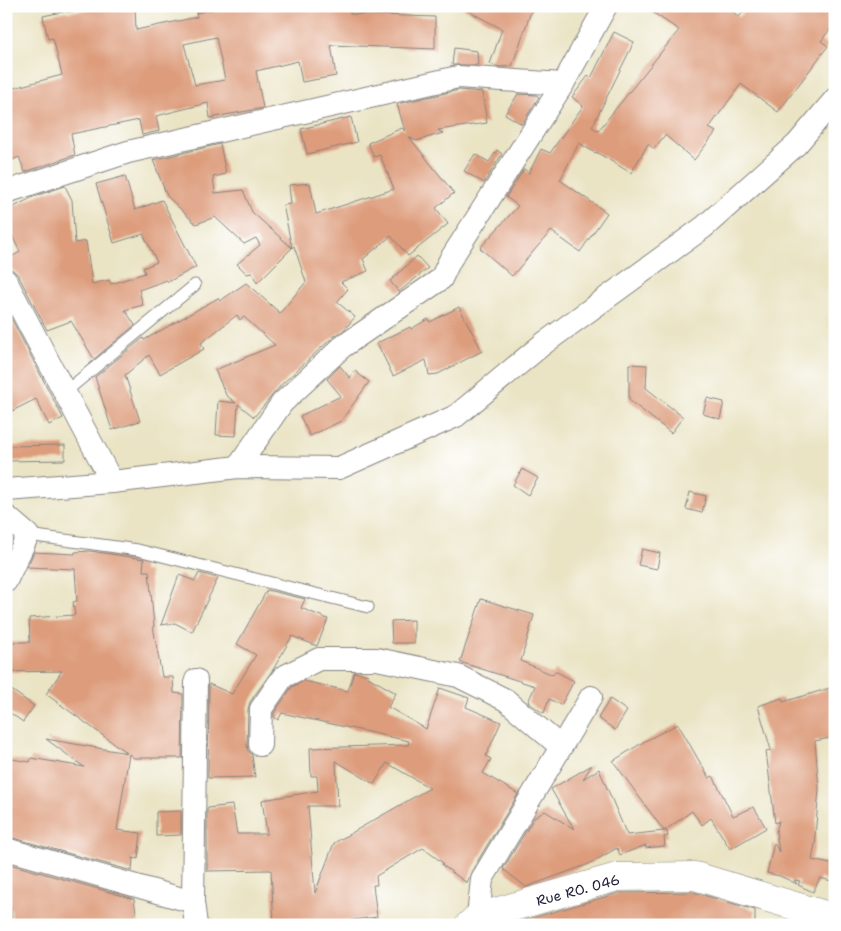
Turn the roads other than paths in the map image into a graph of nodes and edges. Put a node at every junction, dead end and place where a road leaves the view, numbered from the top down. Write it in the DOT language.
graph roads {
  1 [pos="606,6"];
  2 [pos="563,84"];
  3 [pos="835,99"];
  4 [pos="6,192"];
  5 [pos="6,281"];
  6 [pos="195,285"];
  7 [pos="65,392"];
  8 [pos="238,467"];
  9 [pos="112,482"];
  10 [pos="6,490"];
  11 [pos="6,516"];
  12 [pos="28,535"];
  13 [pos="6,581"];
  14 [pos="368,607"];
  15 [pos="196,680"];
  16 [pos="591,697"];
  17 [pos="260,745"];
  18 [pos="561,747"];
  19 [pos="6,849"];
  20 [pos="193,902"];
  21 [pos="835,918"];
  22 [pos="474,921"];
  23 [pos="196,925"];
  1 -- 2 [label="street"];
  2 -- 4 [label="street"];
  2 -- 8 [label="street"];
  3 -- 8 [label="street"];
  5 -- 7 [label="street"];
  6 -- 7 [label="lane"];
  7 -- 9 [label="street"];
  8 -- 9 [label="street"];
  9 -- 10 [label="street"];
  11 -- 12 [label="street"];
  12 -- 13 [label="street"];
  12 -- 14 [label="lane"];
  15 -- 20 [label="street"];
  16 -- 18 [label="street"];
  17 -- 18 [label="street"];
  18 -- 22 [label="street"];
  19 -- 20 [label="street"];
  20 -- 23 [label="street"];
  21 -- 22 [label="street, Rue RO. 046"];
}
